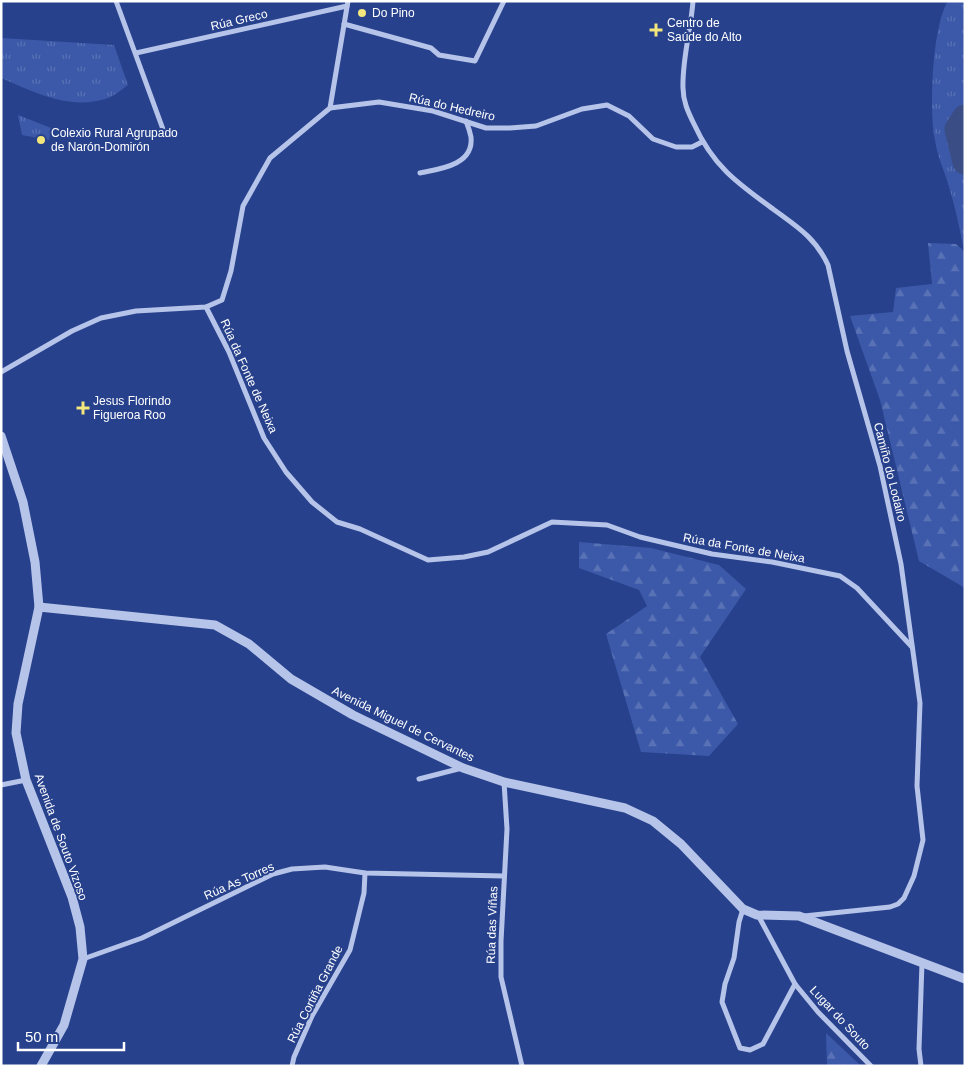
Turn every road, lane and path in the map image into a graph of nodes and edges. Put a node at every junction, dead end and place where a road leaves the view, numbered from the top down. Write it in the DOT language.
graph roads {
  1 [pos="116,1"];
  2 [pos="504,1"];
  3 [pos="693,1"];
  4 [pos="348,4"];
  5 [pos="344,24"];
  6 [pos="136,53"];
  7 [pos="330,108"];
  8 [pos="466,121"];
  9 [pos="164,132"];
  10 [pos="702,142"];
  11 [pos="420,172"];
  12 [pos="206,307"];
  13 [pos="1,372"];
  14 [pos="1,436"];
  15 [pos="39,606"];
  16 [pos="912,647"];
  17 [pos="462,768"];
  18 [pos="420,779"];
  19 [pos="26,780"];
  20 [pos="504,782"];
  21 [pos="1,785"];
  22 [pos="365,873"];
  23 [pos="504,876"];
  24 [pos="743,909"];
  25 [pos="757,915"];
  26 [pos="798,916"];
  27 [pos="83,960"];
  28 [pos="922,963"];
  29 [pos="965,979"];
  30 [pos="795,984"];
  31 [pos="41,1066"];
  32 [pos="292,1066"];
  33 [pos="522,1066"];
  34 [pos="870,1066"];
  35 [pos="921,1066"];
  1 -- 6 [label="street"];
  2 -- 5 [label="street"];
  3 -- 10 [label="street, Camiño do Lodairo"];
  4 -- 5 [label="street"];
  4 -- 6 [label="street, Rúa Greco"];
  5 -- 7 [label="street"];
  6 -- 9 [label="street"];
  7 -- 8 [label="street, Rúa do Hedreiro"];
  7 -- 12 [label="street"];
  8 -- 10 [label="street, Rúa do Hedreiro"];
  8 -- 11 [label="street"];
  10 -- 16 [label="street, Camiño do Lodairo"];
  12 -- 13 [label="street"];
  12 -- 16 [label="street, Rúa da Fonte de Neixa"];
  14 -- 15 [label="street, Avenida de Souto Vizoso"];
  15 -- 17 [label="street, Avenida Miguel de Cervantes"];
  15 -- 19 [label="street, Avenida de Souto Vizoso"];
  16 -- 26 [label="street, Camiño do Lodairo"];
  17 -- 18 [label="street"];
  17 -- 20 [label="street, Avenida Miguel de Cervantes"];
  19 -- 21 [label="street"];
  19 -- 27 [label="street, Avenida de Souto Vizoso"];
  20 -- 23 [label="street, Rúa das Viñas"];
  20 -- 24 [label="street, Avenida Miguel de Cervantes"];
  22 -- 23 [label="street, Rúa As Torres"];
  22 -- 27 [label="street, Rúa As Torres"];
  22 -- 32 [label="street, Rúa Cortiña Grande"];
  23 -- 33 [label="street, Rúa das Viñas"];
  24 -- 25 [label="street, Avenida Miguel de Cervantes"];
  24 -- 30 [label="street, Lugar do Souto"];
  25 -- 26 [label="street, Avenida Miguel de Cervantes"];
  25 -- 30 [label="street, Lugar do Souto"];
  26 -- 28 [label="street, Avenida Miguel de Cervantes"];
  27 -- 31 [label="street, Avenida de Souto Vizoso"];
  28 -- 29 [label="street, Avenida Miguel de Cervantes"];
  28 -- 35 [label="street"];
  30 -- 34 [label="street, Lugar do Souto"];
}
